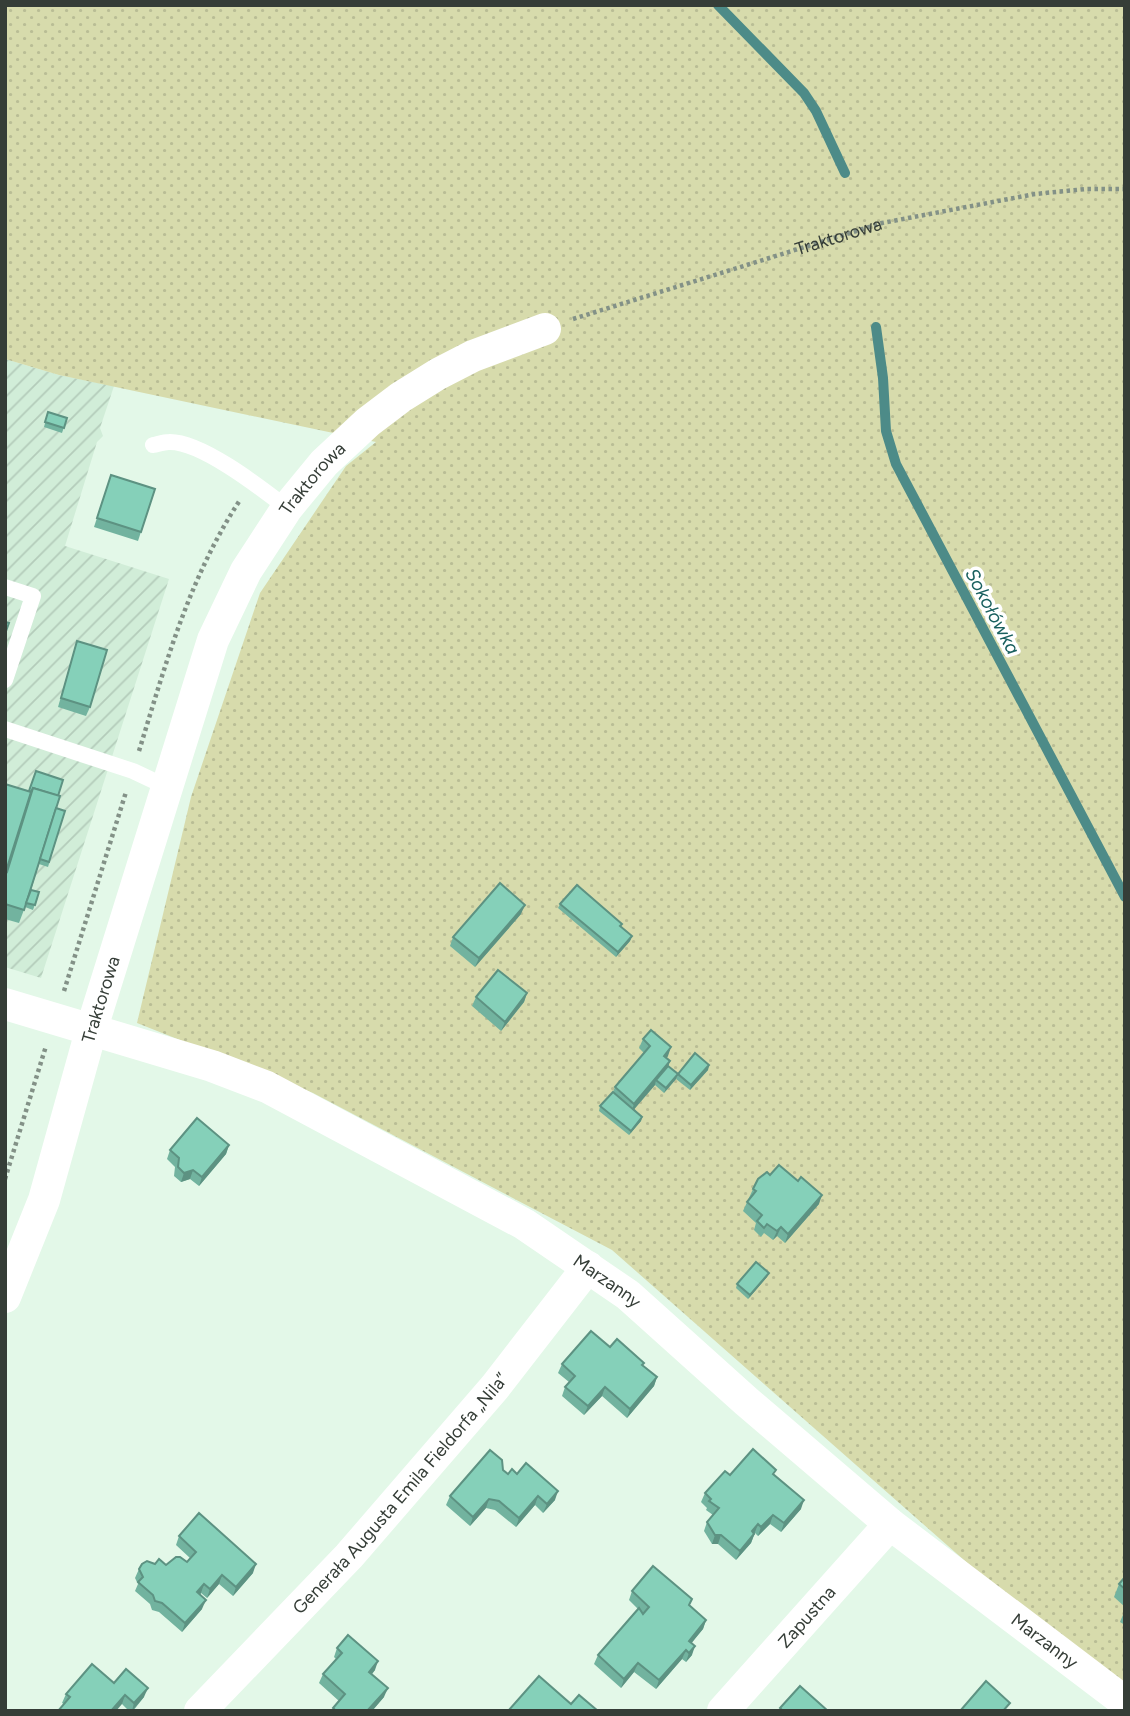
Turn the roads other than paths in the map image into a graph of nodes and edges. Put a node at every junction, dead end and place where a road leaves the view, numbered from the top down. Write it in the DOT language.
graph roads {
  1 [pos="545,330"];
  2 [pos="153,445"];
  3 [pos="287,508"];
  4 [pos="5,587"];
  5 [pos="5,680"];
  6 [pos="5,729"];
  7 [pos="169,788"];
  8 [pos="5,1004"];
  9 [pos="91,1031"];
  10 [pos="588,1268"];
  11 [pos="5,1297"];
  12 [pos="890,1524"];
  13 [pos="1125,1702"];
  14 [pos="200,1711"];
  15 [pos="723,1711"];
  1 -- 3 [label="street, Traktorowa"];
  2 -- 3 [label="lane"];
  3 -- 7 [label="street, Traktorowa"];
  4 -- 5 [label="lane"];
  6 -- 7 [label="lane"];
  7 -- 9 [label="street, Traktorowa"];
  8 -- 9 [label="street, Marzanny"];
  9 -- 10 [label="street, Marzanny"];
  9 -- 11 [label="street, Traktorowa"];
  10 -- 12 [label="street, Marzanny"];
  10 -- 14 [label="street, Generała Augusta Emila Fieldorfa „Nila”"];
  12 -- 13 [label="street, Marzanny"];
  12 -- 15 [label="street, Zapustna"];
}
